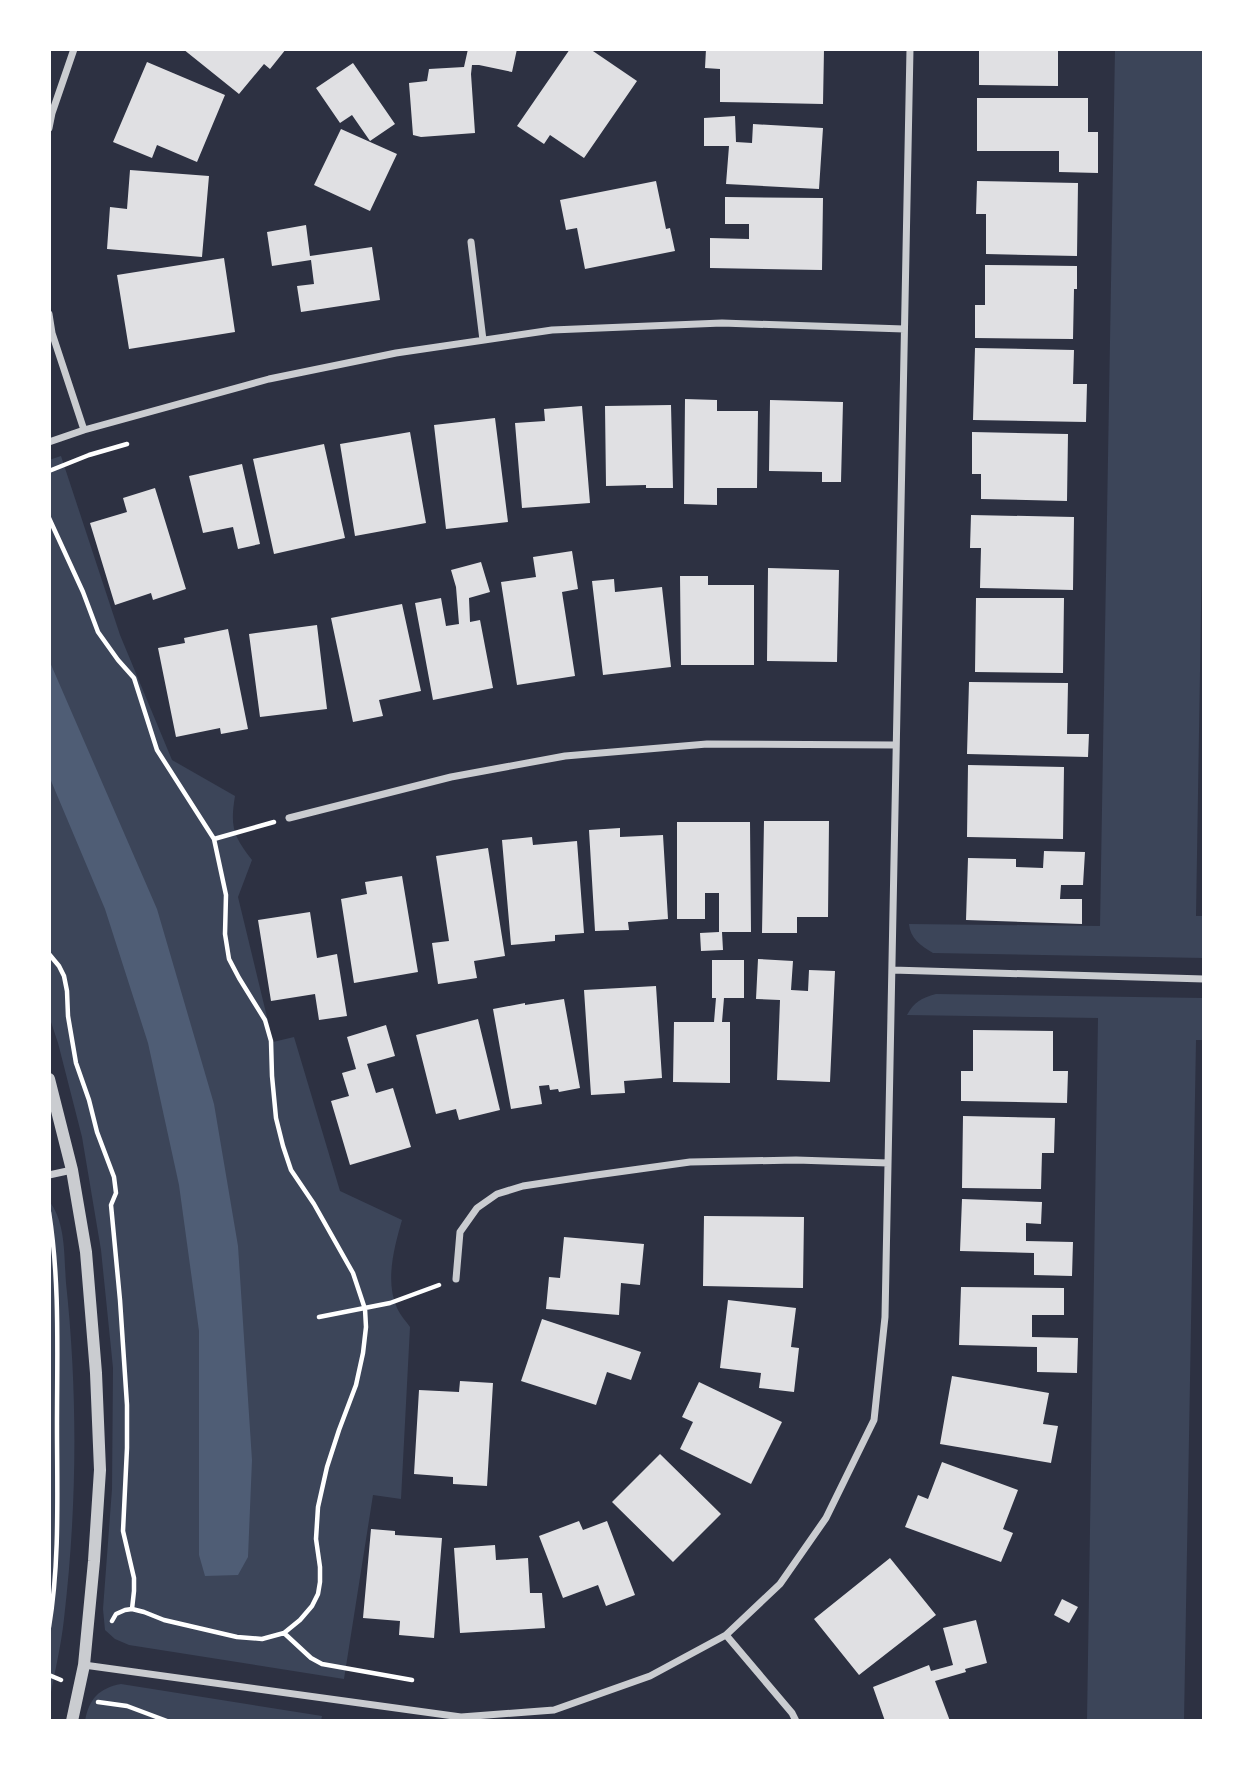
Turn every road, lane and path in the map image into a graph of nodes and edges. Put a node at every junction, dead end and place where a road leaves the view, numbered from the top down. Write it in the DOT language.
graph roads {
  1 [pos="75,49"];
  2 [pos="910,49"];
  3 [pos="49,128"];
  4 [pos="471,242"];
  5 [pos="49,314"];
  6 [pos="904,329"];
  7 [pos="483,340"];
  8 [pos="84,430"];
  9 [pos="49,442"];
  10 [pos="127,444"];
  11 [pos="49,471"];
  12 [pos="49,518"];
  13 [pos="896,745"];
  14 [pos="289,818"];
  15 [pos="215,839"];
  16 [pos="892,970"];
  17 [pos="1204,979"];
  18 [pos="49,1079"];
  19 [pos="52,1099"];
  20 [pos="888,1163"];
  21 [pos="72,1170"];
  22 [pos="49,1175"];
  23 [pos="49,1212"];
  24 [pos="456,1279"];
  25 [pos="365,1309"];
  26 [pos="319,1317"];
  27 [pos="49,1627"];
  28 [pos="110,1627"];
  29 [pos="284,1633"];
  30 [pos="726,1635"];
  31 [pos="84,1665"];
  32 [pos="412,1680"];
  33 [pos="101,1703"];
  34 [pos="72,1721"];
  35 [pos="167,1721"];
  36 [pos="796,1721"];
  1 -- 3 [label="street"];
  2 -- 6 [label="street"];
  4 -- 7 [label="street"];
  5 -- 8 [label="street"];
  6 -- 7 [label="street"];
  6 -- 13 [label="street"];
  7 -- 8 [label="street"];
  8 -- 9 [label="street"];
  10 -- 11 [label="path"];
  12 -- 15 [label="path"];
  13 -- 14 [label="street"];
  13 -- 16 [label="street"];
  14 -- 15 [label="path"];
  15 -- 25 [label="path"];
  16 -- 17 [label="street"];
  16 -- 20 [label="street"];
  18 -- 19 [label="street"];
  19 -- 21 [label="street"];
  20 -- 24 [label="street"];
  20 -- 30 [label="street"];
  21 -- 22 [label="street"];
  21 -- 31 [label="street"];
  23 -- 27 [label="path"];
  24 -- 25 [label="path"];
  25 -- 26 [label="path"];
  25 -- 29 [label="path"];
  28 -- 29 [label="path"];
  29 -- 32 [label="path"];
  30 -- 31 [label="street"];
  30 -- 36 [label="street"];
  31 -- 34 [label="street"];
  33 -- 35 [label="path"];
}
